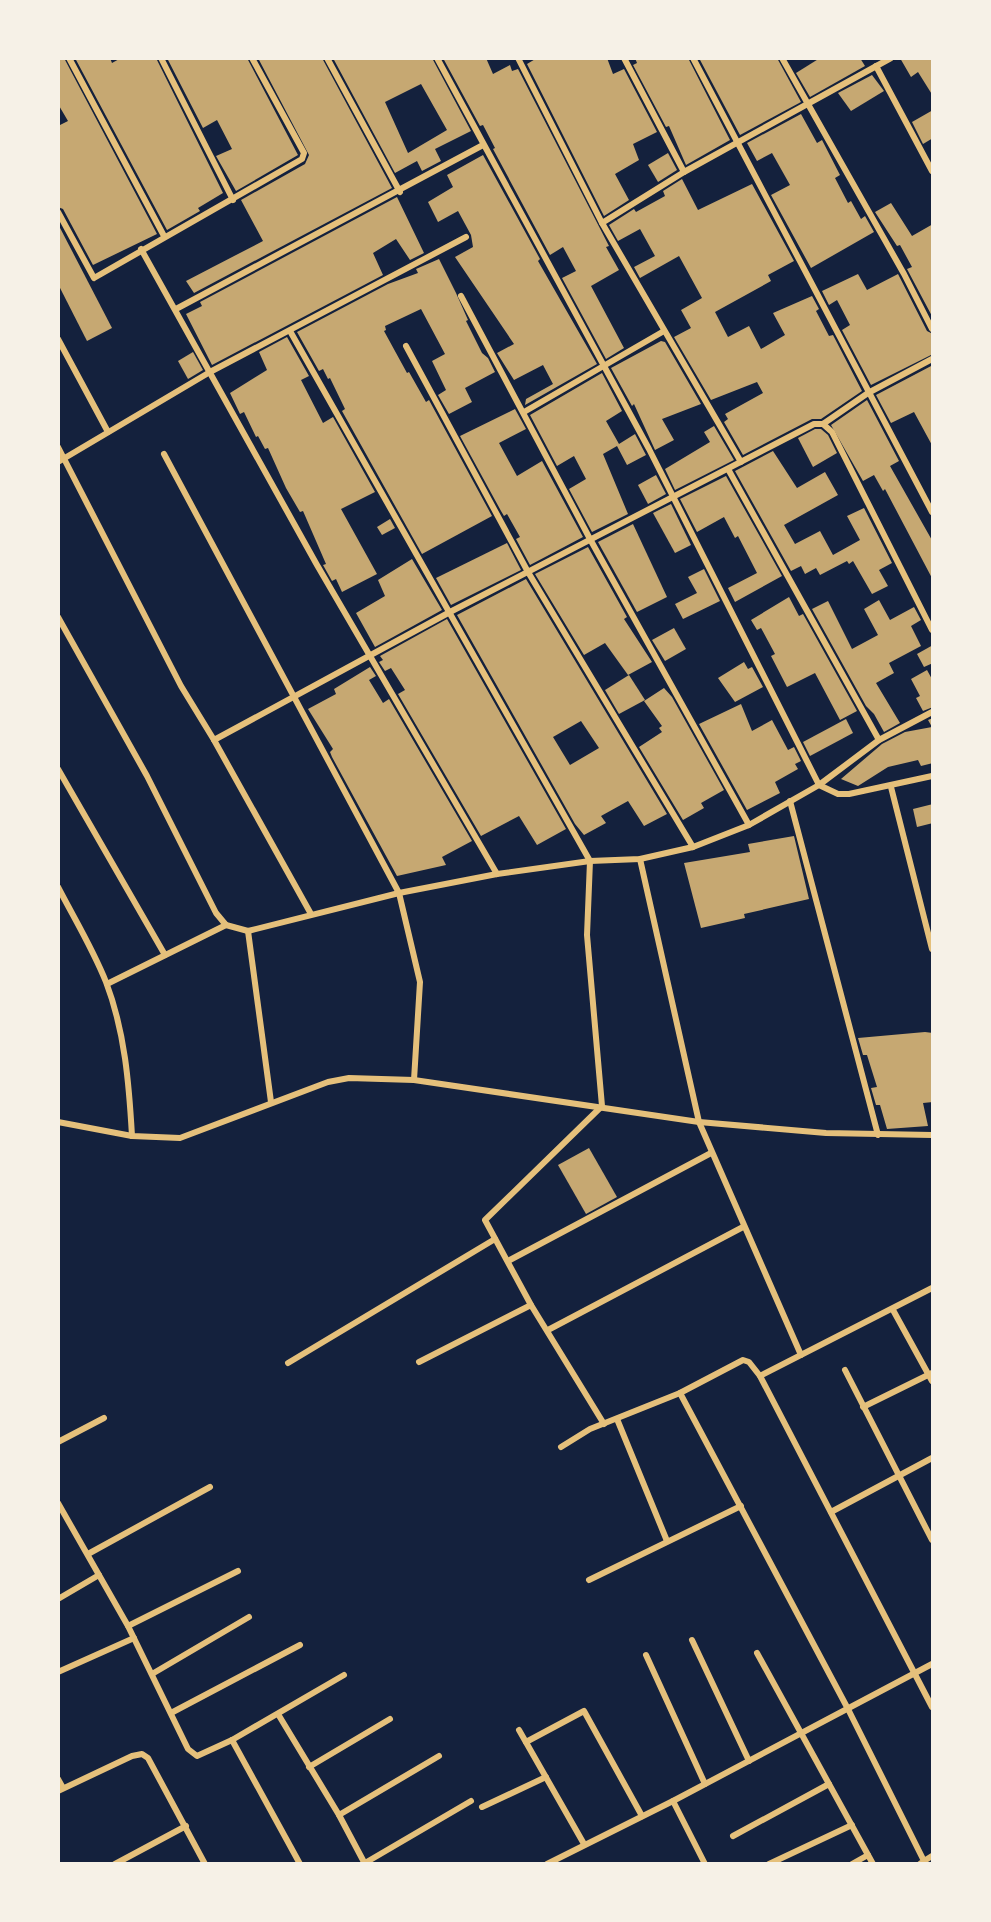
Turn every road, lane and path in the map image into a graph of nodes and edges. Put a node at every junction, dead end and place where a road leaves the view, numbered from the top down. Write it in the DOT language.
graph roads {
  1 [pos="69,58"];
  2 [pos="161,58"];
  3 [pos="252,58"];
  4 [pos="327,58"];
  5 [pos="437,58"];
  6 [pos="518,58"];
  7 [pos="624,58"];
  8 [pos="693,58"];
  9 [pos="782,58"];
  10 [pos="891,58"];
  11 [pos="876,66"];
  12 [pos="808,107"];
  13 [pos="740,144"];
  14 [pos="483,145"];
  15 [pos="933,171"];
  16 [pos="684,172"];
  17 [pos="399,192"];
  18 [pos="233,200"];
  19 [pos="58,212"];
  20 [pos="602,223"];
  21 [pos="164,236"];
  22 [pos="466,237"];
  23 [pos="141,249"];
  24 [pos="461,296"];
  25 [pos="176,309"];
  26 [pos="933,329"];
  27 [pos="290,331"];
  28 [pos="664,331"];
  29 [pos="58,339"];
  30 [pos="406,346"];
  31 [pos="933,358"];
  32 [pos="604,365"];
  33 [pos="210,372"];
  34 [pos="868,393"];
  35 [pos="524,412"];
  36 [pos="823,424"];
  37 [pos="108,432"];
  38 [pos="58,447"];
  39 [pos="164,454"];
  40 [pos="65,458"];
  41 [pos="58,462"];
  42 [pos="741,462"];
  43 [pos="728,469"];
  44 [pos="674,499"];
  45 [pos="933,512"];
  46 [pos="590,539"];
  47 [pos="528,572"];
  48 [pos="450,612"];
  49 [pos="58,616"];
  50 [pos="933,630"];
  51 [pos="372,656"];
  52 [pos="294,697"];
  53 [pos="933,712"];
  54 [pos="214,740"];
  55 [pos="879,741"];
  56 [pos="58,769"];
  57 [pos="933,776"];
  58 [pos="819,785"];
  59 [pos="891,787"];
  60 [pos="790,801"];
  61 [pos="748,825"];
  62 [pos="693,848"];
  63 [pos="640,859"];
  64 [pos="590,861"];
  65 [pos="497,874"];
  66 [pos="58,886"];
  67 [pos="399,893"];
  68 [pos="311,914"];
  69 [pos="226,925"];
  70 [pos="248,931"];
  71 [pos="933,949"];
  72 [pos="165,955"];
  73 [pos="107,984"];
  74 [pos="414,1080"];
  75 [pos="272,1102"];
  76 [pos="602,1106"];
  77 [pos="58,1122"];
  78 [pos="699,1122"];
  79 [pos="878,1135"];
  80 [pos="933,1135"];
  81 [pos="132,1136"];
  82 [pos="711,1153"];
  83 [pos="743,1227"];
  84 [pos="495,1239"];
  85 [pos="508,1261"];
  86 [pos="933,1288"];
  87 [pos="531,1305"];
  88 [pos="893,1310"];
  89 [pos="548,1330"];
  90 [pos="801,1355"];
  91 [pos="419,1362"];
  92 [pos="288,1364"];
  93 [pos="846,1370"];
  94 [pos="760,1376"];
  95 [pos="931,1376"];
  96 [pos="680,1393"];
  97 [pos="863,1407"];
  98 [pos="104,1418"];
  99 [pos="617,1419"];
  100 [pos="604,1424"];
  101 [pos="58,1442"];
  102 [pos="561,1447"];
  103 [pos="933,1458"];
  104 [pos="899,1476"];
  105 [pos="210,1487"];
  106 [pos="58,1503"];
  107 [pos="741,1506"];
  108 [pos="831,1512"];
  109 [pos="933,1540"];
  110 [pos="668,1542"];
  111 [pos="88,1554"];
  112 [pos="238,1571"];
  113 [pos="99,1575"];
  114 [pos="589,1580"];
  115 [pos="58,1599"];
  116 [pos="249,1617"];
  117 [pos="128,1626"];
  118 [pos="134,1638"];
  119 [pos="692,1640"];
  120 [pos="300,1645"];
  121 [pos="758,1653"];
  122 [pos="646,1655"];
  123 [pos="933,1664"];
  124 [pos="58,1672"];
  125 [pos="152,1674"];
  126 [pos="915,1674"];
  127 [pos="344,1675"];
  128 [pos="933,1707"];
  129 [pos="848,1708"];
  130 [pos="171,1713"];
  131 [pos="278,1714"];
  132 [pos="390,1719"];
  133 [pos="519,1730"];
  134 [pos="802,1733"];
  135 [pos="232,1740"];
  136 [pos="526,1742"];
  137 [pos="439,1756"];
  138 [pos="749,1761"];
  139 [pos="309,1767"];
  140 [pos="546,1777"];
  141 [pos="58,1779"];
  142 [pos="705,1784"];
  143 [pos="829,1784"];
  144 [pos="61,1790"];
  145 [pos="471,1800"];
  146 [pos="673,1801"];
  147 [pos="482,1807"];
  148 [pos="339,1815"];
  149 [pos="642,1816"];
  150 [pos="852,1825"];
  151 [pos="186,1826"];
  152 [pos="733,1836"];
  153 [pos="584,1844"];
  154 [pos="868,1854"];
  155 [pos="564,1855"];
  156 [pos="933,1856"];
  157 [pos="922,1862"];
  158 [pos="115,1863"];
  159 [pos="205,1863"];
  160 [pos="300,1863"];
  161 [pos="365,1863"];
  162 [pos="547,1863"];
  163 [pos="569,1863"];
  164 [pos="705,1863"];
  165 [pos="769,1863"];
  166 [pos="852,1863"];
  167 [pos="873,1863"];
  1 -- 21 [label="street"];
  2 -- 18 [label="street"];
  3 -- 18 [label="street"];
  4 -- 17 [label="street"];
  5 -- 14 [label="street"];
  6 -- 20 [label="street"];
  7 -- 16 [label="street"];
  8 -- 13 [label="street"];
  9 -- 12 [label="street"];
  10 -- 11 [label="street"];
  11 -- 12 [label="street"];
  11 -- 15 [label="street"];
  12 -- 13 [label="street"];
  12 -- 26 [label="street"];
  13 -- 16 [label="street"];
  13 -- 34 [label="street"];
  14 -- 17 [label="street"];
  14 -- 32 [label="street"];
  16 -- 20 [label="street"];
  17 -- 25 [label="street"];
  18 -- 21 [label="street"];
  19 -- 23 [label="street"];
  20 -- 28 [label="street"];
  21 -- 23 [label="street"];
  22 -- 27 [label="street"];
  23 -- 25 [label="street"];
  24 -- 35 [label="street"];
  25 -- 33 [label="street"];
  27 -- 33 [label="street"];
  27 -- 48 [label="street"];
  28 -- 32 [label="street"];
  28 -- 42 [label="street"];
  29 -- 37 [label="street"];
  30 -- 47 [label="street"];
  31 -- 34 [label="street"];
  32 -- 35 [label="street"];
  32 -- 44 [label="street"];
  33 -- 37 [label="street"];
  33 -- 51 [label="street"];
  34 -- 36 [label="street"];
  34 -- 45 [label="street"];
  35 -- 46 [label="street"];
  36 -- 42 [label="street"];
  36 -- 50 [label="street"];
  37 -- 40 [label="street"];
  38 -- 40 [label="street"];
  39 -- 52 [label="street"];
  40 -- 41 [label="street"];
  40 -- 54 [label="street"];
  42 -- 43 [label="street"];
  43 -- 44 [label="street"];
  43 -- 55 [label="street"];
  44 -- 46 [label="street"];
  44 -- 58 [label="street"];
  46 -- 47 [label="street"];
  46 -- 61 [label="street"];
  47 -- 48 [label="street"];
  47 -- 62 [label="street"];
  48 -- 51 [label="street"];
  48 -- 64 [label="street"];
  49 -- 69 [label="street"];
  51 -- 52 [label="street"];
  51 -- 65 [label="street"];
  52 -- 54 [label="street"];
  52 -- 67 [label="street"];
  53 -- 55 [label="street"];
  54 -- 68 [label="street"];
  55 -- 58 [label="street"];
  56 -- 72 [label="street"];
  57 -- 59 [label="street"];
  58 -- 59 [label="street"];
  58 -- 60 [label="street"];
  59 -- 71 [label="street"];
  60 -- 61 [label="street"];
  60 -- 79 [label="street"];
  61 -- 62 [label="street"];
  62 -- 63 [label="street"];
  63 -- 64 [label="street"];
  63 -- 78 [label="street"];
  64 -- 65 [label="street"];
  64 -- 76 [label="street"];
  65 -- 67 [label="street"];
  66 -- 73 [label="street"];
  67 -- 68 [label="street"];
  67 -- 74 [label="street"];
  68 -- 70 [label="street"];
  69 -- 70 [label="street"];
  69 -- 72 [label="street"];
  70 -- 75 [label="street"];
  72 -- 73 [label="street"];
  73 -- 81 [label="street"];
  74 -- 75 [label="street"];
  74 -- 76 [label="street"];
  75 -- 81 [label="street"];
  76 -- 78 [label="street"];
  76 -- 84 [label="street"];
  77 -- 81 [label="street"];
  78 -- 79 [label="street"];
  78 -- 82 [label="street"];
  79 -- 80 [label="street"];
  82 -- 83 [label="street"];
  82 -- 85 [label="street"];
  83 -- 89 [label="street"];
  83 -- 90 [label="street"];
  84 -- 85 [label="street"];
  84 -- 92 [label="street"];
  85 -- 87 [label="street"];
  86 -- 88 [label="street"];
  87 -- 89 [label="street"];
  87 -- 91 [label="street"];
  88 -- 90 [label="street"];
  88 -- 95 [label="street"];
  89 -- 100 [label="street"];
  90 -- 94 [label="street"];
  93 -- 97 [label="street"];
  94 -- 96 [label="street"];
  94 -- 108 [label="street"];
  95 -- 97 [label="street"];
  96 -- 99 [label="street"];
  96 -- 107 [label="street"];
  97 -- 104 [label="street"];
  98 -- 101 [label="street"];
  99 -- 100 [label="street"];
  99 -- 110 [label="street"];
  100 -- 102 [label="street"];
  103 -- 104 [label="street"];
  104 -- 108 [label="street"];
  104 -- 109 [label="street"];
  105 -- 111 [label="street"];
  106 -- 111 [label="street"];
  107 -- 110 [label="street"];
  107 -- 129 [label="street"];
  108 -- 126 [label="street"];
  110 -- 114 [label="street"];
  111 -- 113 [label="street"];
  112 -- 117 [label="street"];
  113 -- 115 [label="street"];
  113 -- 117 [label="street"];
  116 -- 125 [label="street"];
  117 -- 118 [label="street"];
  118 -- 124 [label="street"];
  118 -- 125 [label="street"];
  119 -- 138 [label="street"];
  120 -- 130 [label="street"];
  121 -- 134 [label="street"];
  122 -- 142 [label="street"];
  123 -- 126 [label="street"];
  125 -- 130 [label="street"];
  126 -- 128 [label="street"];
  126 -- 129 [label="street"];
  127 -- 131 [label="street"];
  129 -- 134 [label="street"];
  129 -- 157 [label="street"];
  130 -- 135 [label="street"];
  131 -- 135 [label="street"];
  131 -- 139 [label="street"];
  132 -- 139 [label="street"];
  133 -- 136 [label="street"];
  134 -- 138 [label="street"];
  134 -- 143 [label="street"];
  135 -- 160 [label="street"];
  136 -- 140 [label="street"];
  136 -- 149 [label="street"];
  137 -- 148 [label="street"];
  138 -- 142 [label="street"];
  139 -- 148 [label="street"];
  140 -- 147 [label="street"];
  140 -- 153 [label="street"];
  141 -- 144 [label="street"];
  142 -- 146 [label="street"];
  143 -- 150 [label="street"];
  143 -- 152 [label="street"];
  144 -- 151 [label="street"];
  145 -- 161 [label="street"];
  146 -- 149 [label="street"];
  146 -- 164 [label="street"];
  148 -- 161 [label="street"];
  149 -- 153 [label="street"];
  150 -- 154 [label="street"];
  150 -- 165 [label="street"];
  151 -- 158 [label="street"];
  151 -- 159 [label="street"];
  153 -- 155 [label="street"];
  154 -- 166 [label="street"];
  154 -- 167 [label="street"];
  155 -- 162 [label="street"];
  155 -- 163 [label="street"];
  156 -- 157 [label="street"];
}
